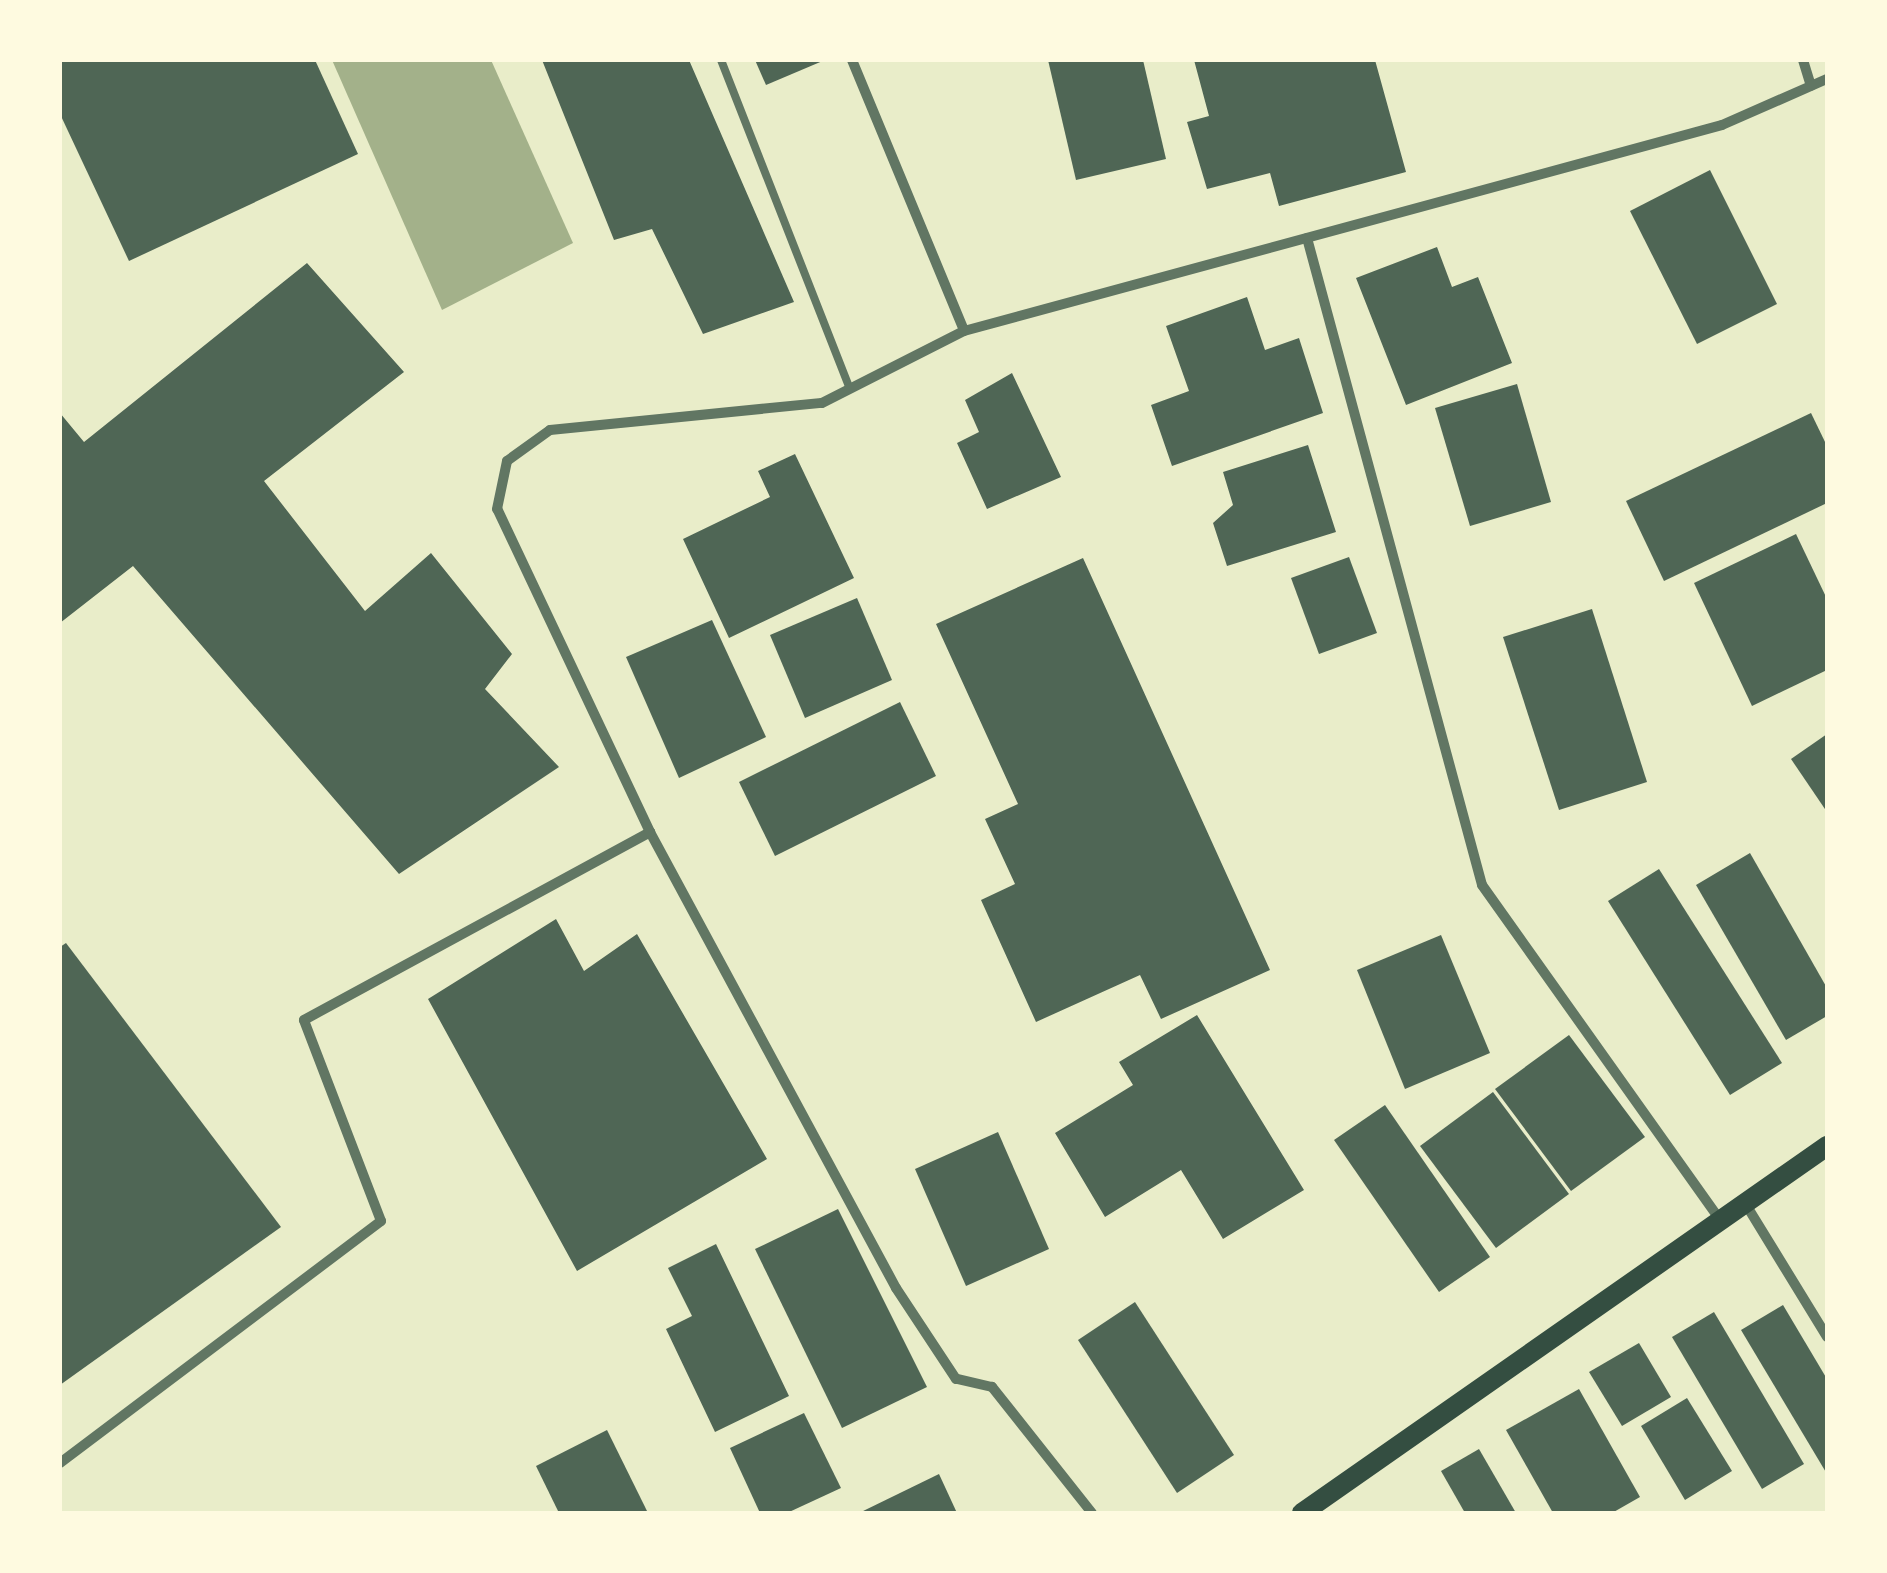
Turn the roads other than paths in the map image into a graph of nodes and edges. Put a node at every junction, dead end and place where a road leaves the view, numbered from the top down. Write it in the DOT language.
graph roads {
  1 [pos="720,60"];
  2 [pos="852,60"];
  3 [pos="1803,60"];
  4 [pos="1827,79"];
  5 [pos="1811,86"];
  6 [pos="1308,238"];
  7 [pos="964,331"];
  8 [pos="850,389"];
  9 [pos="650,832"];
  10 [pos="1827,1146"];
  11 [pos="1744,1202"];
  12 [pos="1719,1219"];
  13 [pos="1827,1337"];
  14 [pos="60,1463"];
  15 [pos="1092,1513"];
  16 [pos="1302,1513"];
  1 -- 8 [label="lane"];
  2 -- 7 [label="street"];
  3 -- 5 [label="street"];
  4 -- 5 [label="street"];
  5 -- 6 [label="street"];
  6 -- 7 [label="street"];
  6 -- 12 [label="street"];
  7 -- 8 [label="street"];
  8 -- 9 [label="street"];
  9 -- 14 [label="street"];
  9 -- 15 [label="street"];
  10 -- 11 [label="main road"];
  11 -- 12 [label="main road"];
  11 -- 13 [label="street"];
  12 -- 16 [label="main road"];
}
